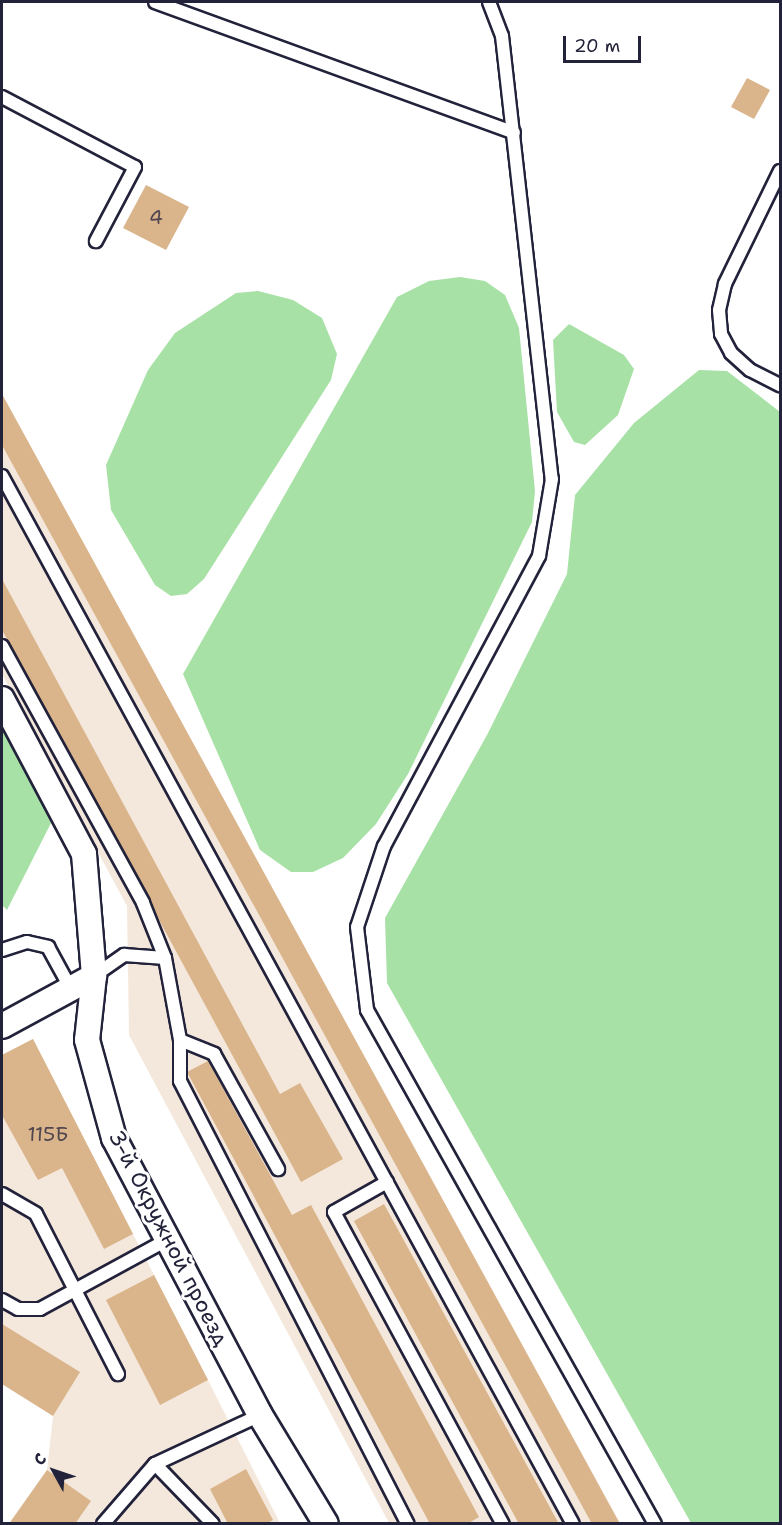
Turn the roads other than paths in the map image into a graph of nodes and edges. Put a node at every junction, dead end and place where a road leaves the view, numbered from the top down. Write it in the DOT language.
graph roads {
  1 [pos="155,2"];
  2 [pos="489,2"];
  3 [pos="2,97"];
  4 [pos="514,133"];
  5 [pos="780,171"];
  6 [pos="96,241"];
  7 [pos="780,385"];
  8 [pos="2,476"];
  9 [pos="2,646"];
  10 [pos="2,699"];
  11 [pos="2,950"];
  12 [pos="165,958"];
  13 [pos="94,976"];
  14 [pos="71,989"];
  15 [pos="2,1026"];
  16 [pos="180,1040"];
  17 [pos="278,1169"];
  18 [pos="387,1182"];
  19 [pos="2,1194"];
  20 [pos="170,1238"];
  21 [pos="75,1290"];
  22 [pos="2,1300"];
  23 [pos="118,1374"];
  24 [pos="260,1415"];
  25 [pos="155,1464"];
  26 [pos="501,1523"];
  27 [pos="103,1524"];
  28 [pos="213,1524"];
  29 [pos="326,1524"];
  30 [pos="408,1524"];
  31 [pos="573,1524"];
  32 [pos="656,1524"];
  1 -- 4 [label="lane"];
  2 -- 4 [label="lane"];
  3 -- 6 [label="lane"];
  4 -- 32 [label="lane"];
  5 -- 7 [label="lane"];
  8 -- 18 [label="lane"];
  9 -- 12 [label="lane"];
  10 -- 13 [label="street, 3-й Окружной проезд"];
  11 -- 14 [label="lane"];
  12 -- 13 [label="lane"];
  12 -- 16 [label="lane"];
  13 -- 14 [label="street"];
  13 -- 20 [label="street, 3-й Окружной проезд"];
  14 -- 15 [label="street"];
  16 -- 17 [label="lane"];
  16 -- 30 [label="lane"];
  18 -- 26 [label="lane"];
  18 -- 31 [label="lane"];
  19 -- 21 [label="lane"];
  20 -- 21 [label="lane"];
  20 -- 24 [label="street, 3-й Окружной проезд"];
  21 -- 22 [label="lane"];
  21 -- 23 [label="lane"];
  24 -- 25 [label="lane"];
  24 -- 29 [label="street, 3-й Окружной проезд"];
  25 -- 27 [label="lane"];
  25 -- 28 [label="lane"];
}
